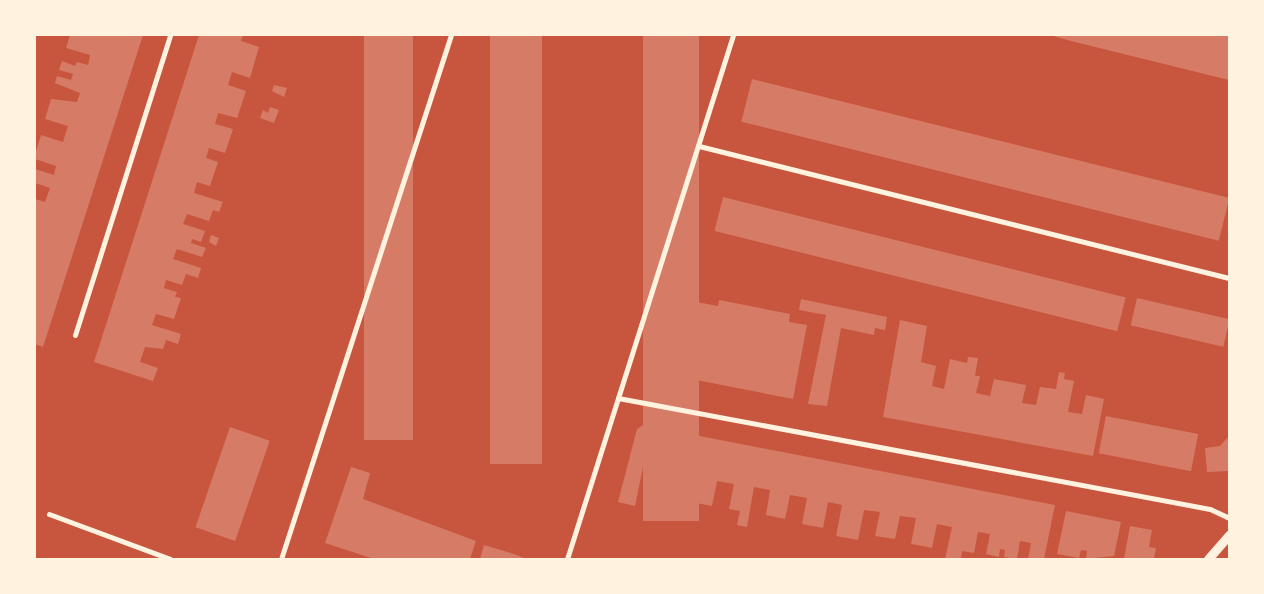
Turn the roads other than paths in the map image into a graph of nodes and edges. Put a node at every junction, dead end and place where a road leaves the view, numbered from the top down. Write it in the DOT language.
graph roads {
  1 [pos="170,35"];
  2 [pos="451,35"];
  3 [pos="733,35"];
  4 [pos="699,146"];
  5 [pos="1229,278"];
  6 [pos="75,335"];
  7 [pos="618,398"];
  8 [pos="49,514"];
  9 [pos="1229,518"];
  10 [pos="1229,534"];
  11 [pos="170,559"];
  12 [pos="281,559"];
  13 [pos="567,559"];
  14 [pos="1208,559"];
  1 -- 6 [label="street"];
  2 -- 12 [label="street"];
  3 -- 4 [label="street"];
  4 -- 5 [label="street"];
  4 -- 7 [label="street"];
  7 -- 9 [label="street"];
  7 -- 13 [label="street"];
  8 -- 11 [label="street"];
  10 -- 14 [label="street"];
}
